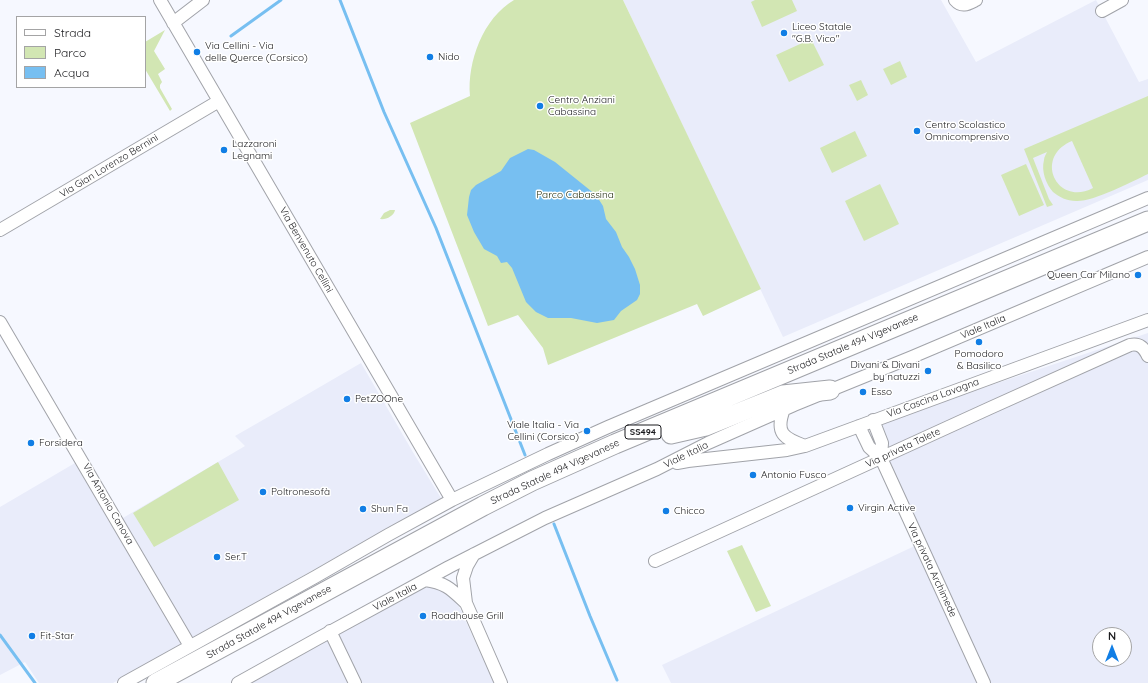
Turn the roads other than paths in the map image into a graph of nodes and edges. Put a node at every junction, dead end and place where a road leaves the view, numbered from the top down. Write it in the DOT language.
graph roads {
  1 [pos="160,0"];
  2 [pos="203,0"];
  3 [pos="976,0"];
  4 [pos="1122,0"];
  5 [pos="958,2"];
  6 [pos="1102,10"];
  7 [pos="173,23"];
  8 [pos="219,101"];
  9 [pos="1148,198"];
  10 [pos="1148,221"];
  11 [pos="0,230"];
  12 [pos="1148,234"];
  13 [pos="1148,257"];
  14 [pos="1148,320"];
  15 [pos="0,322"];
  16 [pos="1148,355"];
  17 [pos="830,390"];
  18 [pos="784,409"];
  19 [pos="873,420"];
  20 [pos="859,426"];
  21 [pos="670,434"];
  22 [pos="708,443"];
  23 [pos="805,446"];
  24 [pos="714,458"];
  25 [pos="881,458"];
  26 [pos="657,469"];
  27 [pos="452,500"];
  28 [pos="474,554"];
  29 [pos="655,561"];
  30 [pos="425,580"];
  31 [pos="328,590"];
  32 [pos="466,603"];
  33 [pos="240,618"];
  34 [pos="330,631"];
  35 [pos="190,646"];
  36 [pos="124,683"];
  37 [pos="156,683"];
  38 [pos="182,683"];
  39 [pos="238,683"];
  40 [pos="355,683"];
  41 [pos="501,683"];
  42 [pos="984,683"];
  1 -- 7 [label="street, Via Benvenuto Cellini"];
  2 -- 7 [label="street"];
  3 -- 5 [label="street"];
  4 -- 6 [label="street"];
  7 -- 8 [label="street, Via Benvenuto Cellini"];
  8 -- 11 [label="street, Via Gian Lorenzo Bernini"];
  8 -- 27 [label="street, Via Benvenuto Cellini"];
  9 -- 27 [label="street"];
  10 -- 31 [label="main road, Strada Statale 494 Vigevanese / SS494"];
  12 -- 21 [label="main road, Strada Statale 494 Vigevanese / SS494"];
  13 -- 17 [label="street, Viale Italia"];
  14 -- 19 [label="street, Via Cascina Lavagna"];
  15 -- 35 [label="street, Via Antonio Canova"];
  16 -- 25 [label="street, Via privata Talete"];
  17 -- 18 [label="street, Viale Italia"];
  17 -- 21 [label="main road"];
  18 -- 22 [label="street, Viale Italia"];
  18 -- 23 [label="street"];
  19 -- 20 [label="street, Via Cascina Lavagna"];
  19 -- 25 [label="street"];
  20 -- 23 [label="street, Via Cascina Lavagna"];
  20 -- 25 [label="street"];
  21 -- 38 [label="main road, Strada Statale 494 Vigevanese / SS494"];
  22 -- 24 [label="street"];
  22 -- 26 [label="street, Viale Italia"];
  23 -- 24 [label="street, Via Cascina Lavagna"];
  24 -- 26 [label="street, Via Cascina Lavagna"];
  25 -- 29 [label="street, Via privata Talete"];
  25 -- 42 [label="street, Via privata Archimede"];
  26 -- 28 [label="street, Viale Italia"];
  27 -- 33 [label="street"];
  28 -- 30 [label="street, Viale Italia"];
  28 -- 32 [label="street"];
  30 -- 32 [label="street"];
  30 -- 34 [label="street, Viale Italia"];
  31 -- 33 [label="street"];
  31 -- 37 [label="main road, Strada Statale 494 Vigevanese / SS494"];
  32 -- 41 [label="street"];
  33 -- 35 [label="street"];
  34 -- 39 [label="street, Viale Italia"];
  34 -- 40 [label="street"];
  35 -- 36 [label="street"];
}
